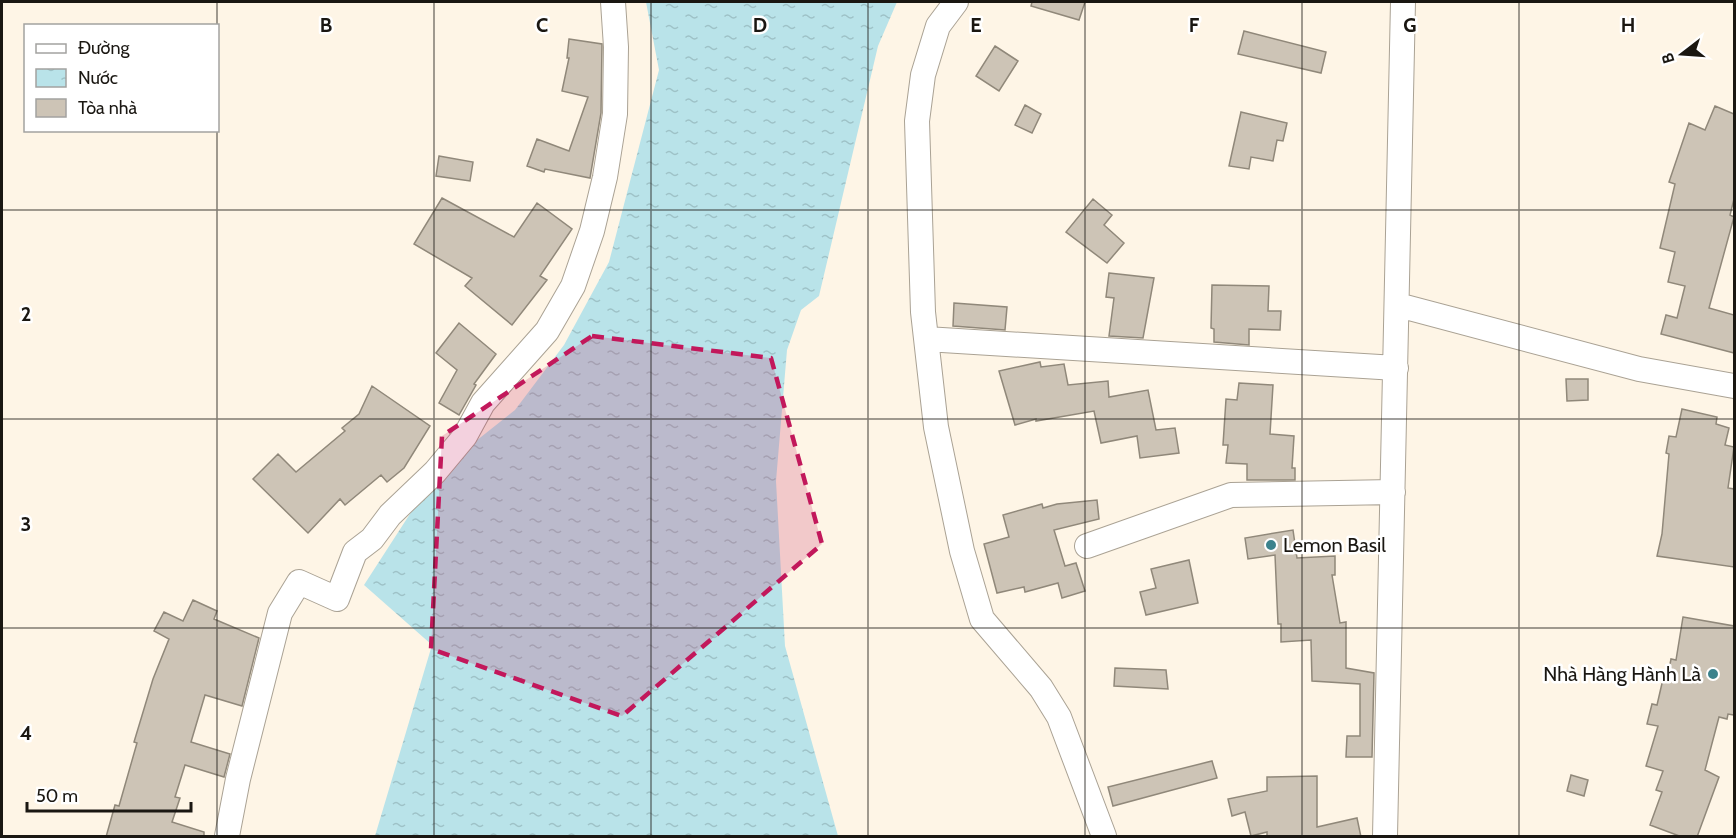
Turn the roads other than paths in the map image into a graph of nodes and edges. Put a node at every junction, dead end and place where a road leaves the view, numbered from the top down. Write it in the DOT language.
graph roads {
  1 [pos="613,2"];
  2 [pos="956,2"];
  3 [pos="1403,2"];
  4 [pos="1398,304"];
  5 [pos="926,339"];
  6 [pos="1396,368"];
  7 [pos="1734,386"];
  8 [pos="1393,492"];
  9 [pos="1088,546"];
  10 [pos="227,837"];
  11 [pos="1104,837"];
  12 [pos="1385,837"];
  1 -- 10 [label="street"];
  2 -- 5 [label="street"];
  3 -- 4 [label="street"];
  4 -- 6 [label="street"];
  4 -- 7 [label="street"];
  5 -- 6 [label="street"];
  5 -- 11 [label="street"];
  6 -- 8 [label="street"];
  8 -- 9 [label="street"];
  8 -- 12 [label="street"];
}
